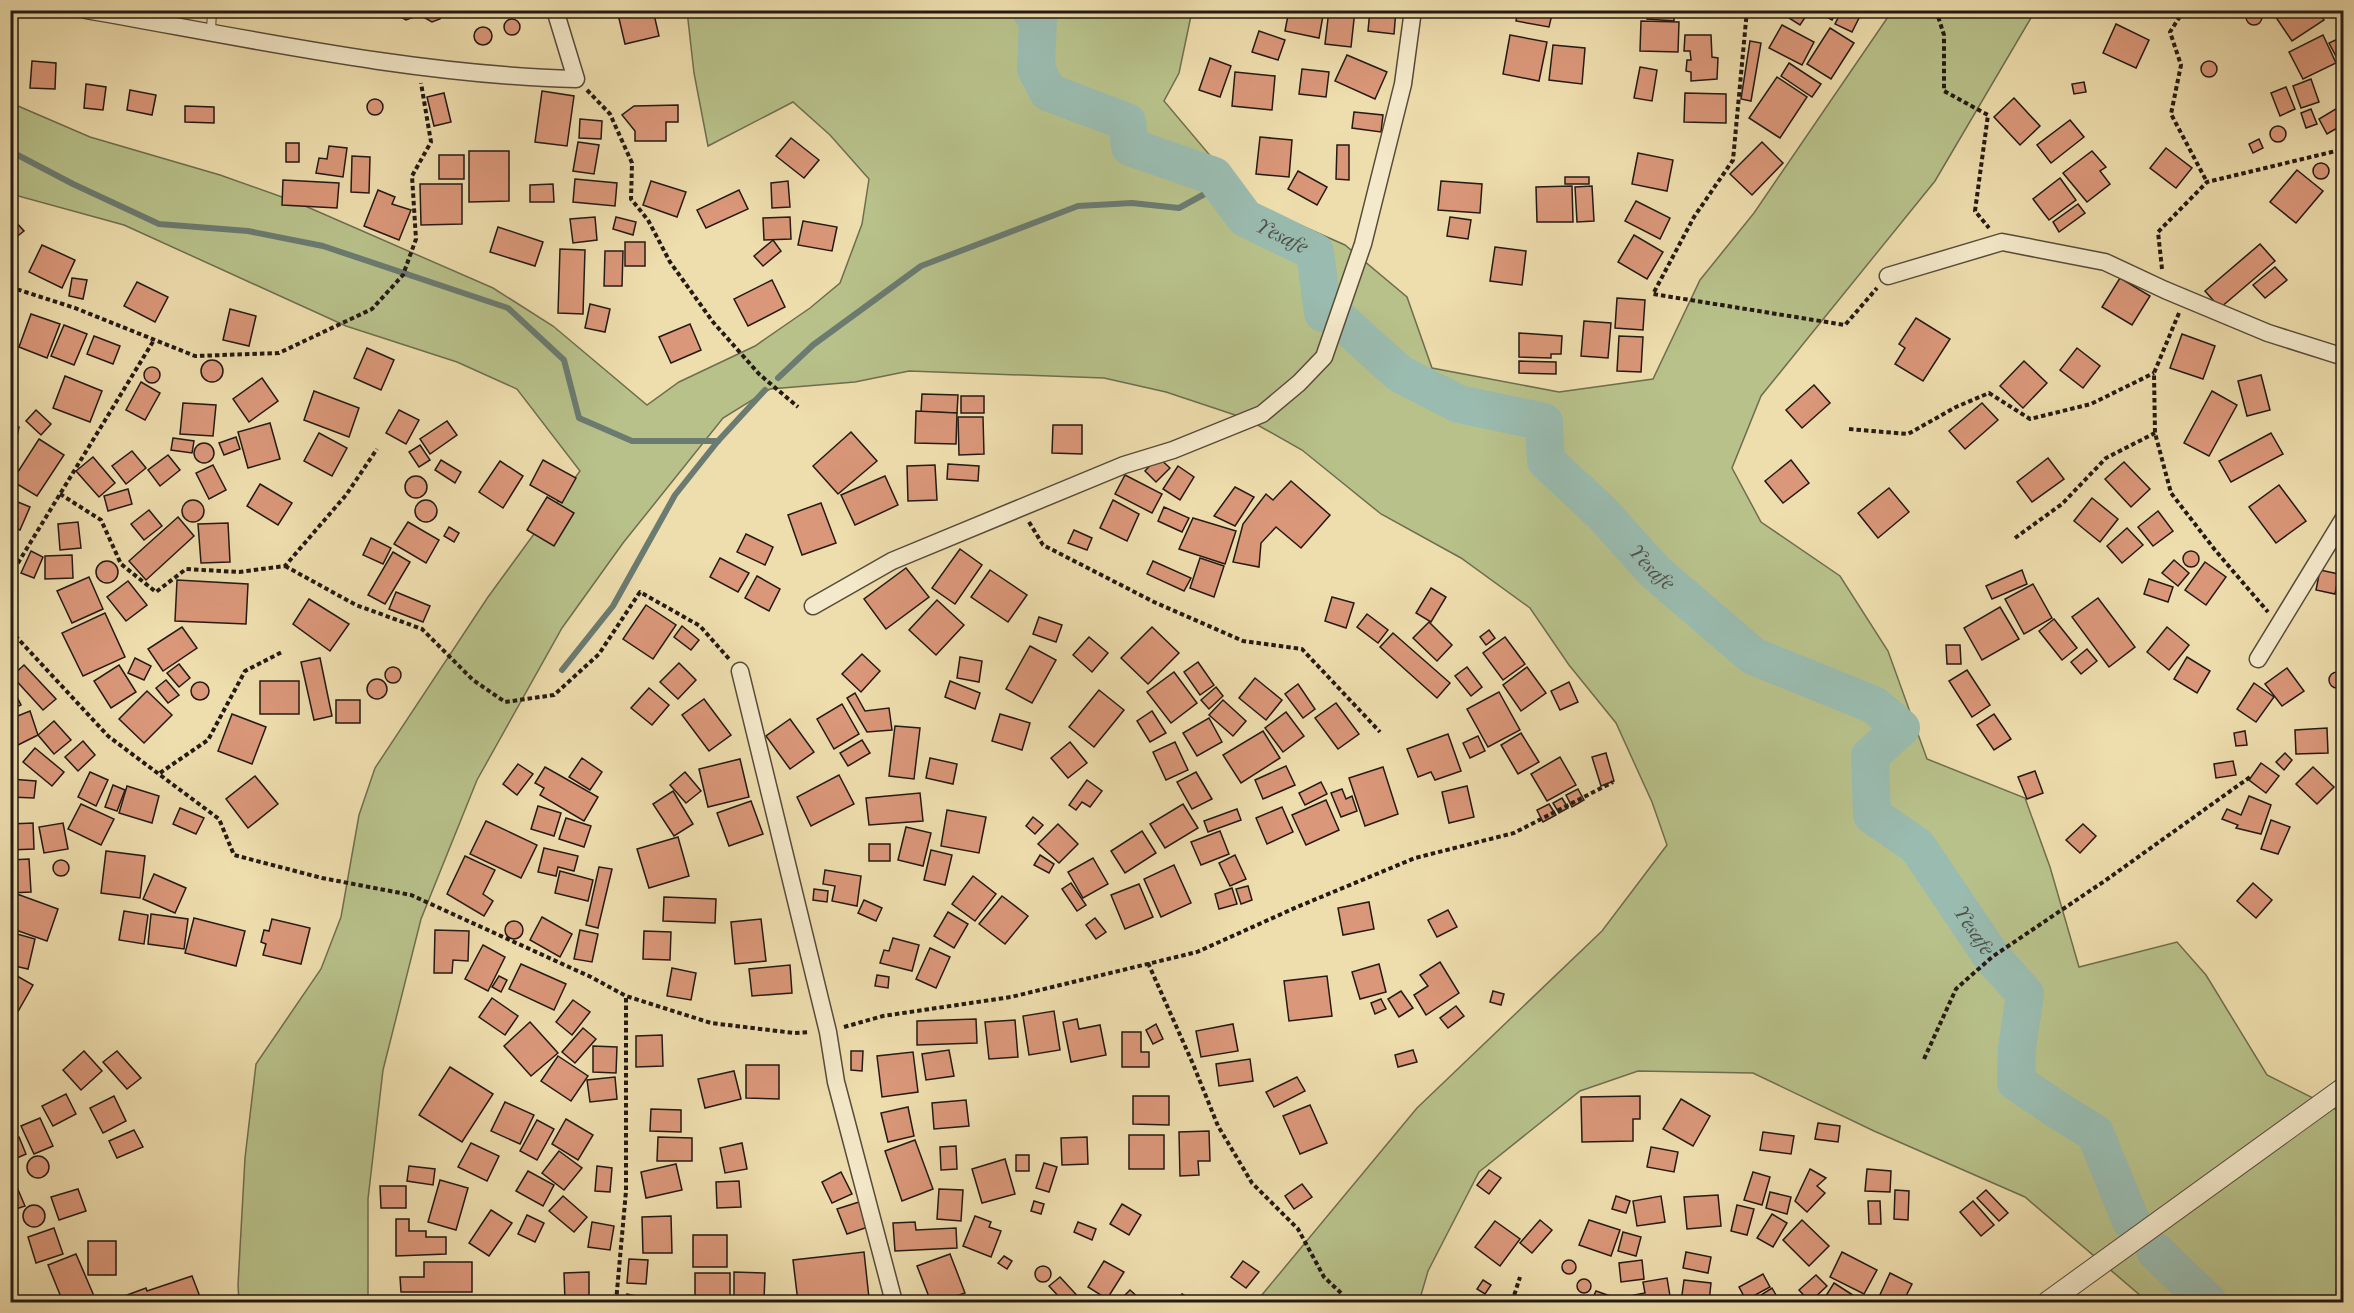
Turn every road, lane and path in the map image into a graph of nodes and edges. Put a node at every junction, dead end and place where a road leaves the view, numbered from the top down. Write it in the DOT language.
graph roads {
  1 [pos="86,10"];
  2 [pos="212,10"];
  3 [pos="555,10"];
  4 [pos="1413,10"];
  5 [pos="1747,10"];
  6 [pos="1936,10"];
  7 [pos="2184,10"];
  8 [pos="211,32"];
  9 [pos="418,65"];
  10 [pos="576,79"];
  11 [pos="2340,150"];
  12 [pos="2207,182"];
  13 [pos="2002,242"];
  14 [pos="1888,276"];
  15 [pos="10,287"];
  16 [pos="2165,291"];
  17 [pos="2185,298"];
  18 [pos="154,340"];
  19 [pos="2343,357"];
  20 [pos="2154,373"];
  21 [pos="798,407"];
  22 [pos="1849,429"];
  23 [pos="2155,433"];
  24 [pos="377,449"];
  25 [pos="60,494"];
  26 [pos="1020,509"];
  27 [pos="2343,519"];
  28 [pos="2015,537"];
  29 [pos="285,566"];
  30 [pos="10,576"];
  31 [pos="813,606"];
  32 [pos="2279,625"];
  33 [pos="282,652"];
  34 [pos="2258,659"];
  35 [pos="740,671"];
  36 [pos="1380,732"];
  37 [pos="160,773"];
  38 [pos="2250,777"];
  39 [pos="1148,963"];
  40 [pos="626,996"];
  41 [pos="1924,1059"];
  42 [pos="2343,1088"];
  43 [pos="1520,1277"];
  44 [pos="1341,1293"];
  45 [pos="616,1302"];
  46 [pos="894,1302"];
  47 [pos="1512,1302"];
  48 [pos="2048,1302"];
  1 -- 8 [label="street"];
  2 -- 8 [label="lane"];
  3 -- 10 [label="street"];
  4 -- 26 [label="street"];
  5 -- 14 [label="path"];
  6 -- 13 [label="path"];
  7 -- 12 [label="path"];
  8 -- 9 [label="street"];
  9 -- 10 [label="street"];
  9 -- 18 [label="path"];
  10 -- 21 [label="path"];
  11 -- 12 [label="path"];
  12 -- 16 [label="path"];
  13 -- 14 [label="street"];
  13 -- 16 [label="street"];
  15 -- 18 [label="path"];
  16 -- 17 [label="street"];
  17 -- 19 [label="street"];
  17 -- 20 [label="path"];
  18 -- 25 [label="path"];
  20 -- 22 [label="path"];
  20 -- 23 [label="path"];
  23 -- 28 [label="path"];
  23 -- 32 [label="path"];
  24 -- 29 [label="path"];
  25 -- 29 [label="path"];
  25 -- 30 [label="path"];
  26 -- 31 [label="street"];
  26 -- 36 [label="path"];
  27 -- 32 [label="street"];
  29 -- 35 [label="path"];
  32 -- 34 [label="street"];
  33 -- 37 [label="path"];
  35 -- 46 [label="street"];
  38 -- 41 [label="path"];
  39 -- 44 [label="path"];
  40 -- 45 [label="path"];
  42 -- 48 [label="street"];
  43 -- 47 [label="path"];
}
